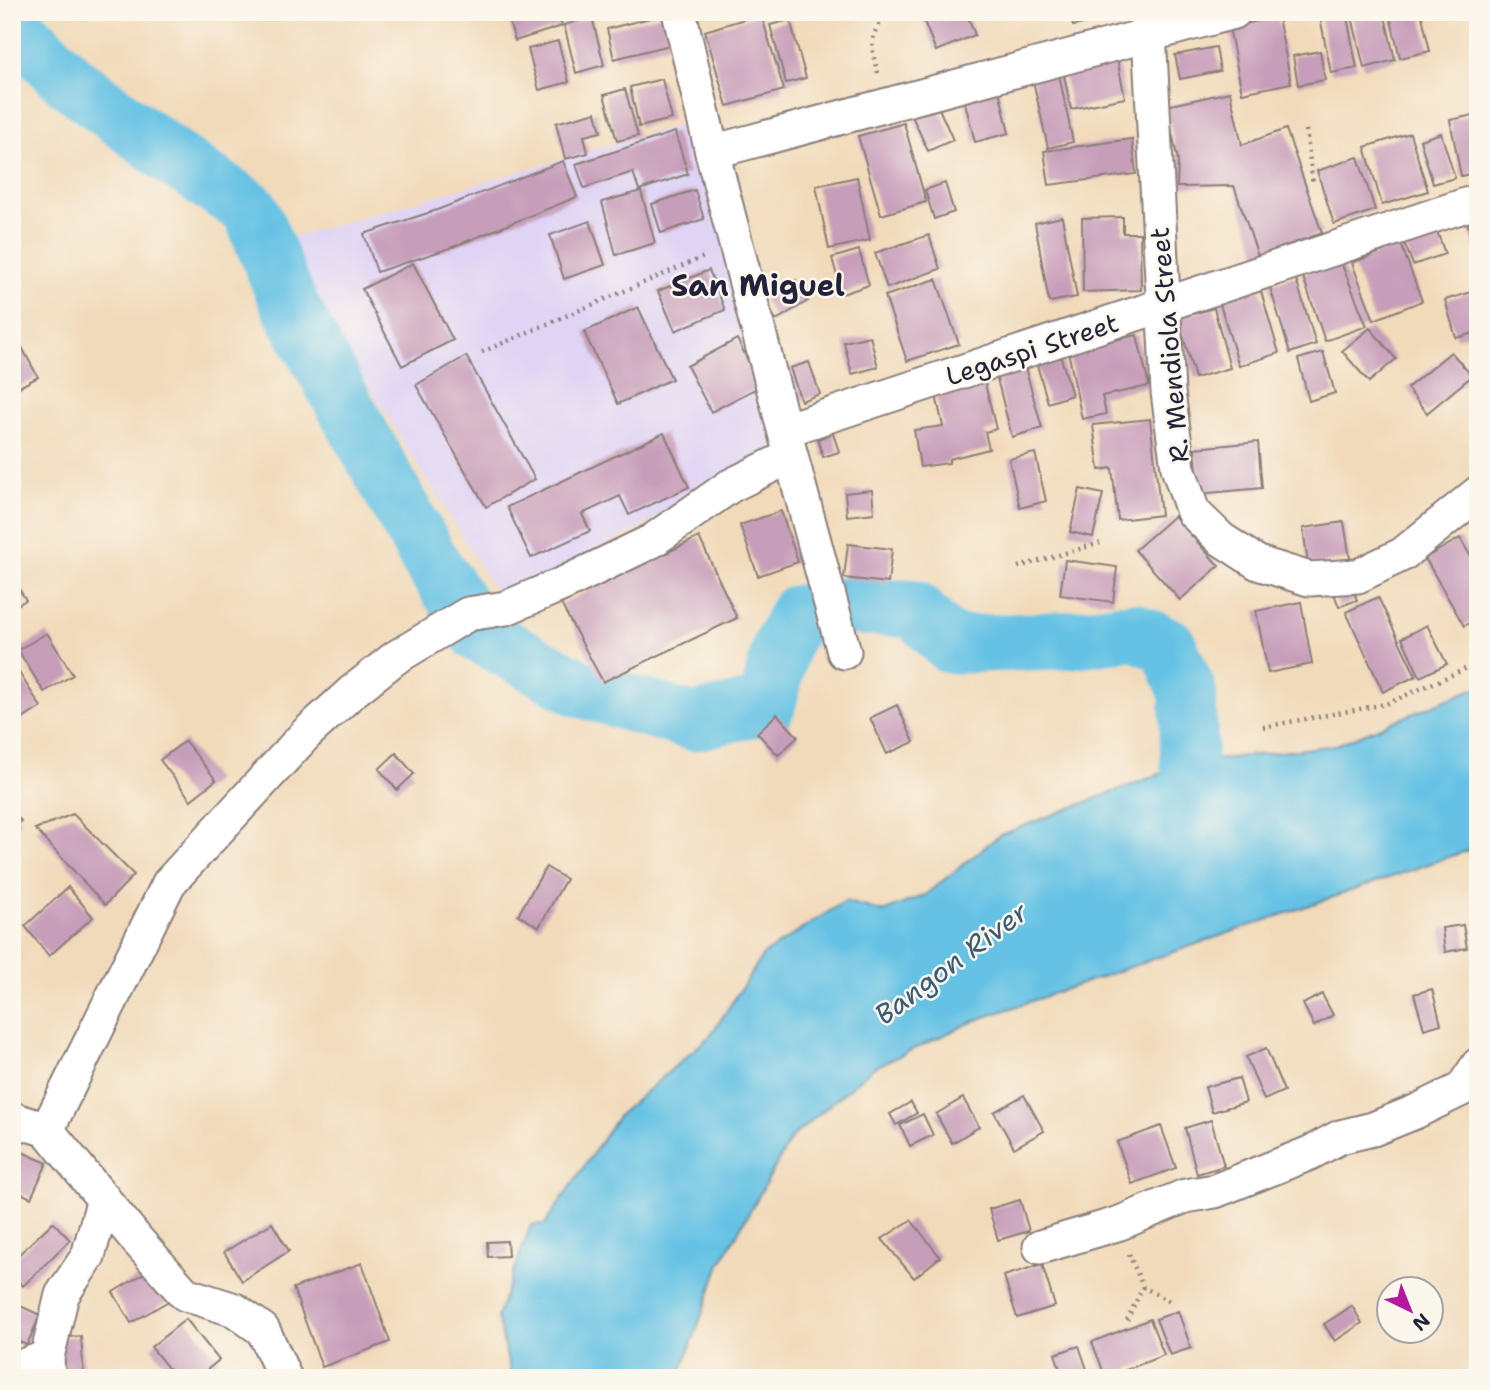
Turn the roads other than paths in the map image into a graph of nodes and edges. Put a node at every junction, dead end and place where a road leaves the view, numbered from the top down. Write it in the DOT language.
graph roads {
  1 [pos="679,12"];
  2 [pos="1234,12"];
  3 [pos="1148,23"];
  4 [pos="712,152"];
  5 [pos="1478,201"];
  6 [pos="1164,306"];
  7 [pos="788,443"];
  8 [pos="1478,493"];
  9 [pos="844,652"];
  10 [pos="1478,1065"];
  11 [pos="12,1119"];
  12 [pos="47,1130"];
  13 [pos="104,1199"];
  14 [pos="1040,1247"];
  15 [pos="47,1368"];
  16 [pos="12,1370"];
  17 [pos="285,1378"];
  1 -- 4 [label="street"];
  2 -- 3 [label="street"];
  3 -- 4 [label="street"];
  3 -- 6 [label="street, R. Mendiola Street"];
  4 -- 7 [label="street"];
  5 -- 6 [label="street, Legaspi Street"];
  6 -- 7 [label="street, Legaspi Street"];
  6 -- 8 [label="street, R. Mendiola Street"];
  7 -- 9 [label="street"];
  7 -- 12 [label="street, Legaspi Street"];
  10 -- 14 [label="street"];
  11 -- 12 [label="street"];
  12 -- 13 [label="street"];
  13 -- 15 [label="street"];
  13 -- 17 [label="street"];
  15 -- 16 [label="street"];
}
